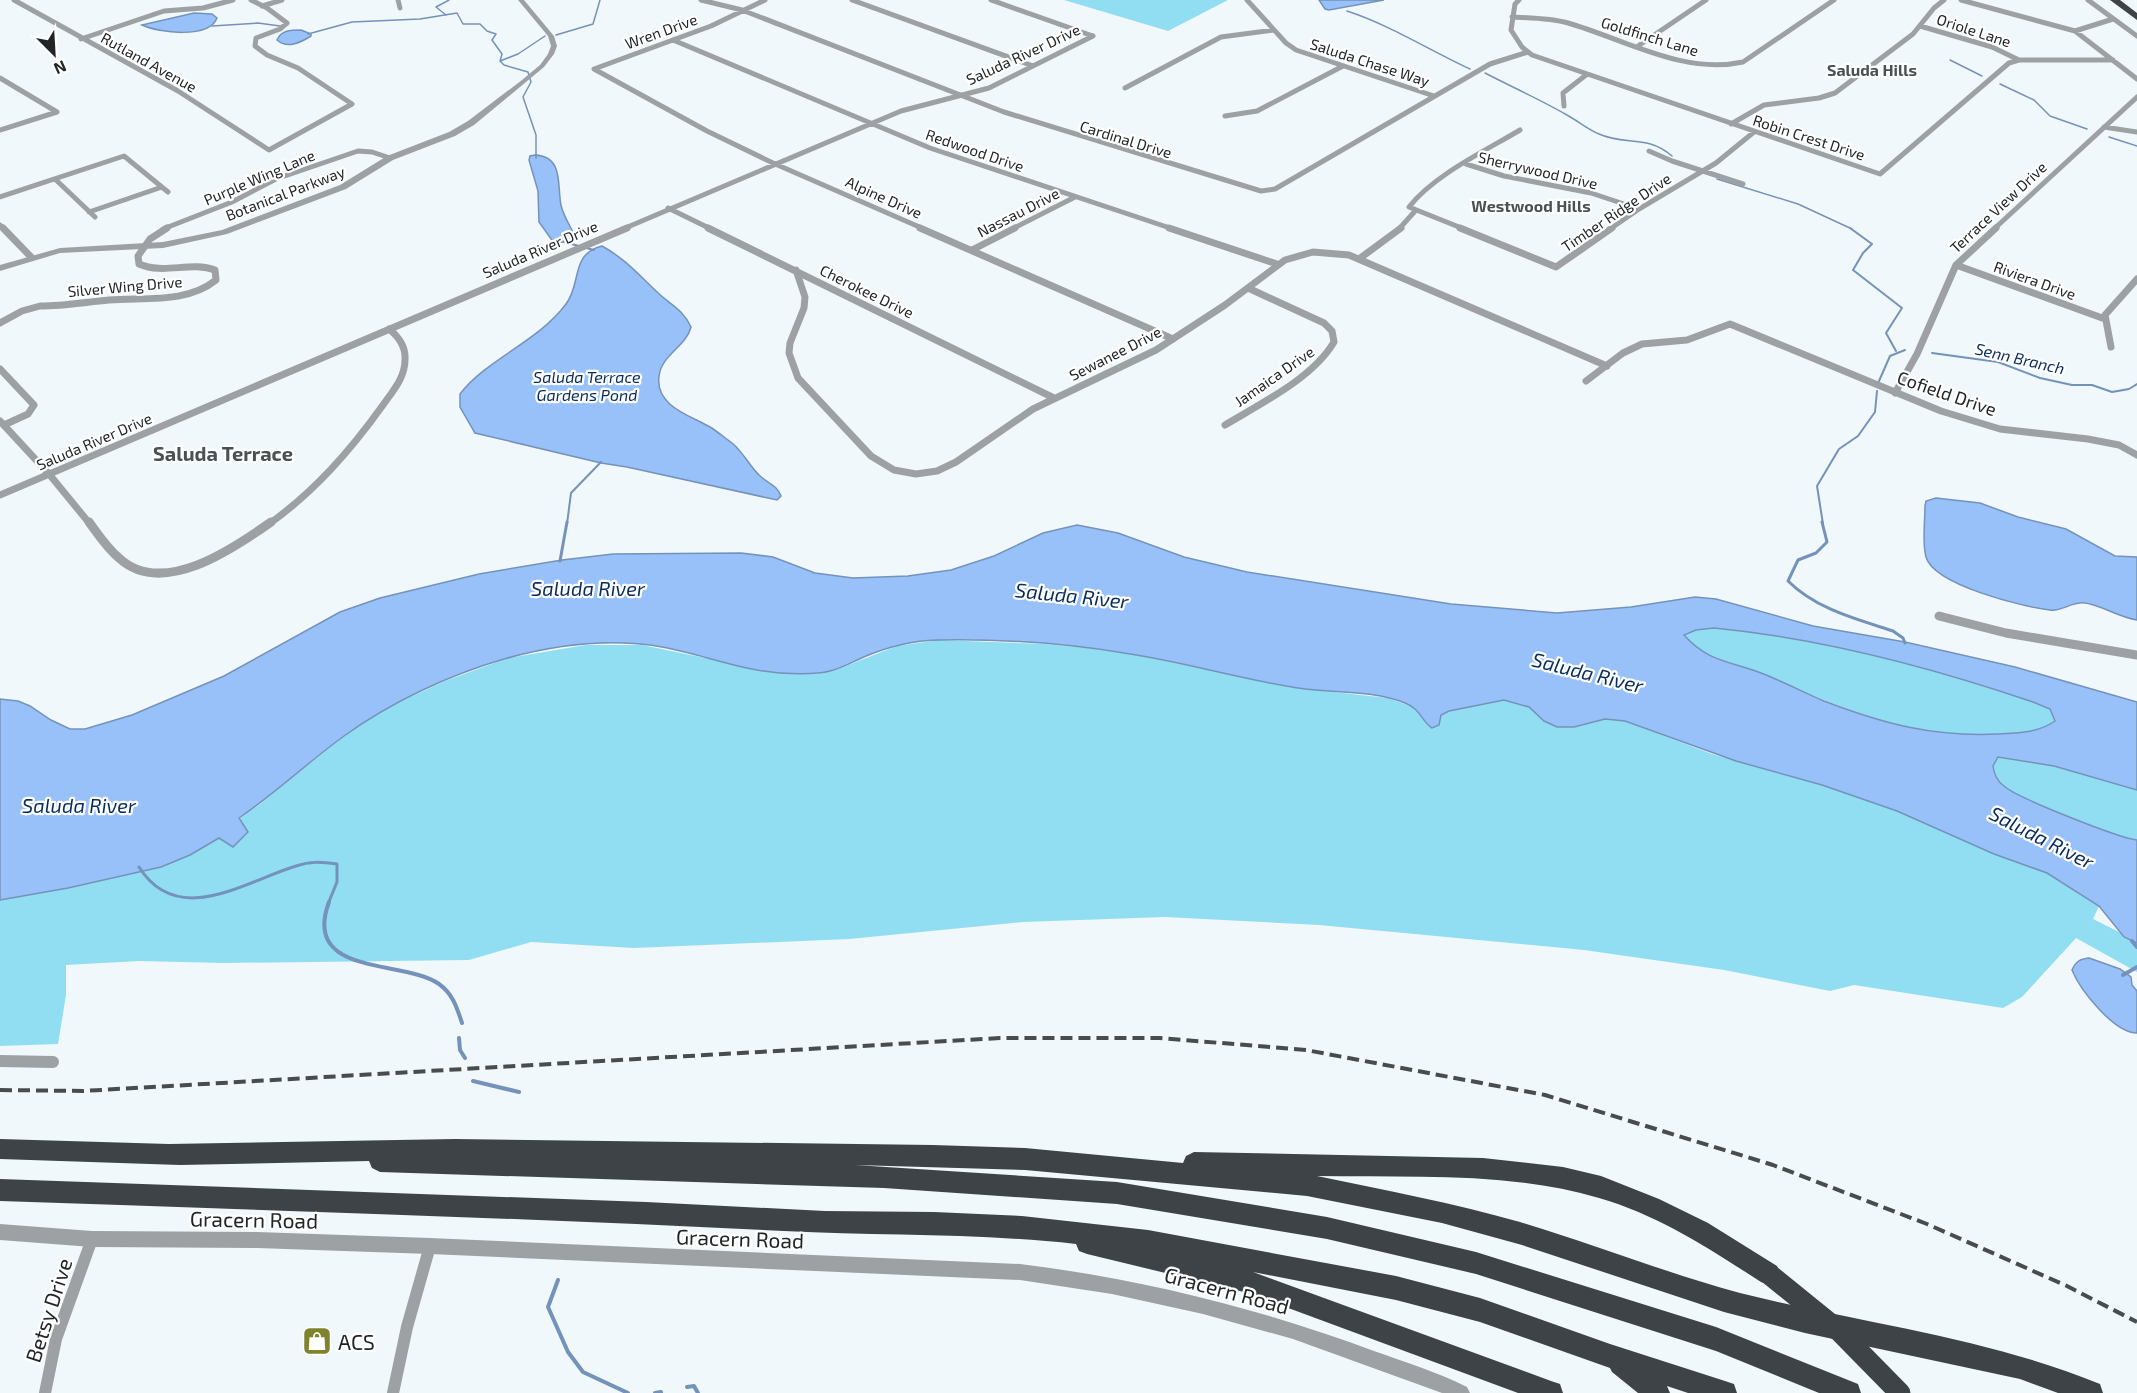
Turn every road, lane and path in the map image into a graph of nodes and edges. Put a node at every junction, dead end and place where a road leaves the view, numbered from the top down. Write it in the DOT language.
graph roads {
  1 [pos="14,0"];
  2 [pos="233,0"];
  3 [pos="250,0"];
  4 [pos="282,0"];
  5 [pos="398,0"];
  6 [pos="521,0"];
  7 [pos="702,0"];
  8 [pos="765,0"];
  9 [pos="852,0"];
  10 [pos="991,0"];
  11 [pos="1247,0"];
  12 [pos="1519,0"];
  13 [pos="1706,0"];
  14 [pos="1834,0"];
  15 [pos="1944,0"];
  16 [pos="1961,0"];
  17 [pos="2088,0"];
  18 [pos="2114,0"];
  19 [pos="2127,0"];
  20 [pos="262,6"];
  21 [pos="2137,7"];
  22 [pos="400,8"];
  23 [pos="742,10"];
  24 [pos="1512,16"];
  25 [pos="2137,17"];
  26 [pos="2113,19"];
  27 [pos="1920,26"];
  28 [pos="1274,30"];
  29 [pos="2075,31"];
  30 [pos="2137,36"];
  31 [pos="81,39"];
  32 [pos="673,40"];
  33 [pos="1638,46"];
  34 [pos="1528,52"];
  35 [pos="2019,60"];
  36 [pos="2113,60"];
  37 [pos="1033,66"];
  38 [pos="1343,66"];
  39 [pos="597,67"];
  40 [pos="1586,75"];
  41 [pos="0,78"];
  42 [pos="2137,79"];
  43 [pos="1125,88"];
  44 [pos="963,96"];
  45 [pos="1434,96"];
  46 [pos="2137,97"];
  47 [pos="1564,106"];
  48 [pos="1225,117"];
  49 [pos="872,124"];
  50 [pos="1731,124"];
  51 [pos="2104,127"];
  52 [pos="0,130"];
  53 [pos="1520,130"];
  54 [pos="1754,132"];
  55 [pos="2137,132"];
  56 [pos="1649,150"];
  57 [pos="390,158"];
  58 [pos="774,163"];
  59 [pos="1466,164"];
  60 [pos="1704,170"];
  61 [pos="55,179"];
  62 [pos="1743,184"];
  63 [pos="162,187"];
  64 [pos="168,192"];
  65 [pos="0,197"];
  66 [pos="1075,197"];
  67 [pos="668,208"];
  68 [pos="1640,209"];
  69 [pos="1416,210"];
  70 [pos="89,212"];
  71 [pos="95,217"];
  72 [pos="0,225"];
  73 [pos="144,246"];
  74 [pos="972,250"];
  75 [pos="31,257"];
  76 [pos="1359,259"];
  77 [pos="1277,264"];
  78 [pos="1956,265"];
  79 [pos="0,268"];
  80 [pos="796,270"];
  81 [pos="2137,279"];
  82 [pos="1248,288"];
  83 [pos="2105,319"];
  84 [pos="0,323"];
  85 [pos="389,329"];
  86 [pos="1173,339"];
  87 [pos="2111,347"];
  88 [pos="1606,366"];
  89 [pos="0,369"];
  90 [pos="1586,381"];
  91 [pos="1895,393"];
  92 [pos="1054,398"];
  93 [pos="2,423"];
  94 [pos="1225,425"];
  95 [pos="2137,455"];
  96 [pos="49,474"];
  97 [pos="0,495"];
  98 [pos="1939,616"];
  99 [pos="2137,655"];
  100 [pos="0,1061"];
  101 [pos="53,1062"];
  102 [pos="0,1149"];
  103 [pos="171,1154"];
  104 [pos="1025,1159"];
  105 [pos="0,1190"];
  106 [pos="1022,1227"];
  107 [pos="0,1232"];
  108 [pos="92,1239"];
  109 [pos="430,1246"];
  110 [pos="1610,1356"];
  111 [pos="45,1393"];
  112 [pos="393,1393"];
  113 [pos="1461,1393"];
  114 [pos="1551,1393"];
  115 [pos="1658,1393"];
  116 [pos="1725,1393"];
  117 [pos="1849,1393"];
  118 [pos="1900,1393"];
  119 [pos="2091,1393"];
  1 -- 31 [label="street, Rutland Avenue"];
  2 -- 31 [label="street"];
  3 -- 20 [label="street"];
  4 -- 20 [label="street"];
  5 -- 22 [label="street"];
  6 -- 57 [label="street, Botanical Parkway"];
  7 -- 23 [label="street, Cardinal Drive"];
  8 -- 23 [label="street, Wren Drive"];
  9 -- 37 [label="street"];
  10 -- 37 [label="street, Saluda River Drive"];
  11 -- 28 [label="street, Saluda Chase Way"];
  12 -- 24 [label="street"];
  13 -- 33 [label="street"];
  14 -- 33 [label="street, Goldfinch Lane"];
  15 -- 27 [label="street"];
  16 -- 29 [label="street"];
  17 -- 26 [label="street"];
  18 -- 25 [label="highway"];
  19 -- 21 [label="highway"];
  20 -- 31 [label="street, Rutland Avenue"];
  23 -- 32 [label="street, Wren Drive"];
  23 -- 44 [label="street, Cardinal Drive"];
  24 -- 33 [label="street, Goldfinch Lane"];
  24 -- 34 [label="street, Robin Crest Drive"];
  26 -- 29 [label="street"];
  26 -- 30 [label="street"];
  27 -- 35 [label="street, Oriole Lane"];
  27 -- 50 [label="street"];
  28 -- 38 [label="street, Saluda Chase Way"];
  28 -- 43 [label="street"];
  29 -- 36 [label="street"];
  32 -- 39 [label="street, Wren Drive"];
  32 -- 49 [label="street, Redwood Drive"];
  34 -- 40 [label="street, Robin Crest Drive"];
  34 -- 45 [label="street, Cardinal Drive"];
  35 -- 36 [label="street"];
  35 -- 54 [label="street, Robin Crest Drive"];
  36 -- 42 [label="street"];
  37 -- 44 [label="street, Saluda River Drive"];
  38 -- 45 [label="street, Saluda Chase Way"];
  38 -- 48 [label="street"];
  39 -- 58 [label="street, Alpine Drive"];
  40 -- 47 [label="street"];
  40 -- 50 [label="street, Robin Crest Drive"];
  41 -- 52 [label="street"];
  44 -- 45 [label="street, Cardinal Drive"];
  44 -- 49 [label="street, Saluda River Drive"];
  46 -- 51 [label="street, Terrace View Drive"];
  49 -- 58 [label="street, Saluda River Drive"];
  49 -- 66 [label="street, Redwood Drive"];
  50 -- 54 [label="street, Robin Crest Drive"];
  51 -- 55 [label="street"];
  51 -- 78 [label="street, Terrace View Drive"];
  53 -- 59 [label="street"];
  54 -- 60 [label="street, Timber Ridge Drive"];
  56 -- 60 [label="street"];
  57 -- 73 [label="street, Botanical Parkway"];
  57 -- 73 [label="street, Purple Wing Lane"];
  58 -- 67 [label="street, Saluda River Drive"];
  58 -- 74 [label="street, Alpine Drive"];
  59 -- 68 [label="street, Sherrywood Drive"];
  59 -- 69 [label="street"];
  60 -- 62 [label="street"];
  60 -- 68 [label="street, Timber Ridge Drive"];
  61 -- 63 [label="street"];
  61 -- 65 [label="street"];
  61 -- 70 [label="street"];
  63 -- 64 [label="street"];
  63 -- 70 [label="street"];
  66 -- 74 [label="street, Nassau Drive"];
  66 -- 77 [label="street, Redwood Drive"];
  67 -- 80 [label="street, Cherokee Drive"];
  67 -- 85 [label="street, Saluda River Drive"];
  68 -- 69 [label="street, Timber Ridge Drive"];
  69 -- 76 [label="street"];
  70 -- 71 [label="street"];
  72 -- 75 [label="street"];
  73 -- 75 [label="street, Botanical Parkway"];
  73 -- 84 [label="street, Silver Wing Drive"];
  74 -- 86 [label="street, Alpine Drive"];
  75 -- 79 [label="street, Botanical Parkway"];
  76 -- 77 [label="street, Sewanee Drive"];
  76 -- 88 [label="street, Sewanee Drive"];
  77 -- 82 [label="street, Sewanee Drive"];
  78 -- 83 [label="street, Riviera Drive"];
  78 -- 91 [label="street, Terrace View Drive"];
  80 -- 92 [label="street, Cherokee Drive"];
  80 -- 92 [label="street, Sewanee Drive"];
  81 -- 83 [label="street"];
  82 -- 86 [label="street, Sewanee Drive"];
  82 -- 94 [label="street, Jamaica Drive"];
  83 -- 87 [label="street"];
  85 -- 96 [label="street, Saluda River Drive"];
  85 -- 96 [label="street"];
  86 -- 92 [label="street, Sewanee Drive"];
  88 -- 90 [label="street"];
  88 -- 91 [label="street, Cofield Drive"];
  89 -- 93 [label="street"];
  91 -- 95 [label="street, Cofield Drive"];
  93 -- 96 [label="street"];
  96 -- 97 [label="street, Saluda River Drive"];
  98 -- 99 [label="street"];
  100 -- 101 [label="street"];
  102 -- 103 [label="highway"];
  103 -- 104 [label="highway"];
  103 -- 117 [label="highway"];
  104 -- 118 [label="highway, bridge"];
  104 -- 119 [label="highway"];
  105 -- 106 [label="highway"];
  106 -- 110 [label="highway"];
  106 -- 114 [label="highway"];
  107 -- 108 [label="street, Gracern Road"];
  108 -- 109 [label="street, Gracern Road"];
  108 -- 111 [label="street, Betsy Drive"];
  109 -- 112 [label="street"];
  109 -- 113 [label="street, Gracern Road"];
  110 -- 115 [label="highway"];
  110 -- 116 [label="highway"];
}
